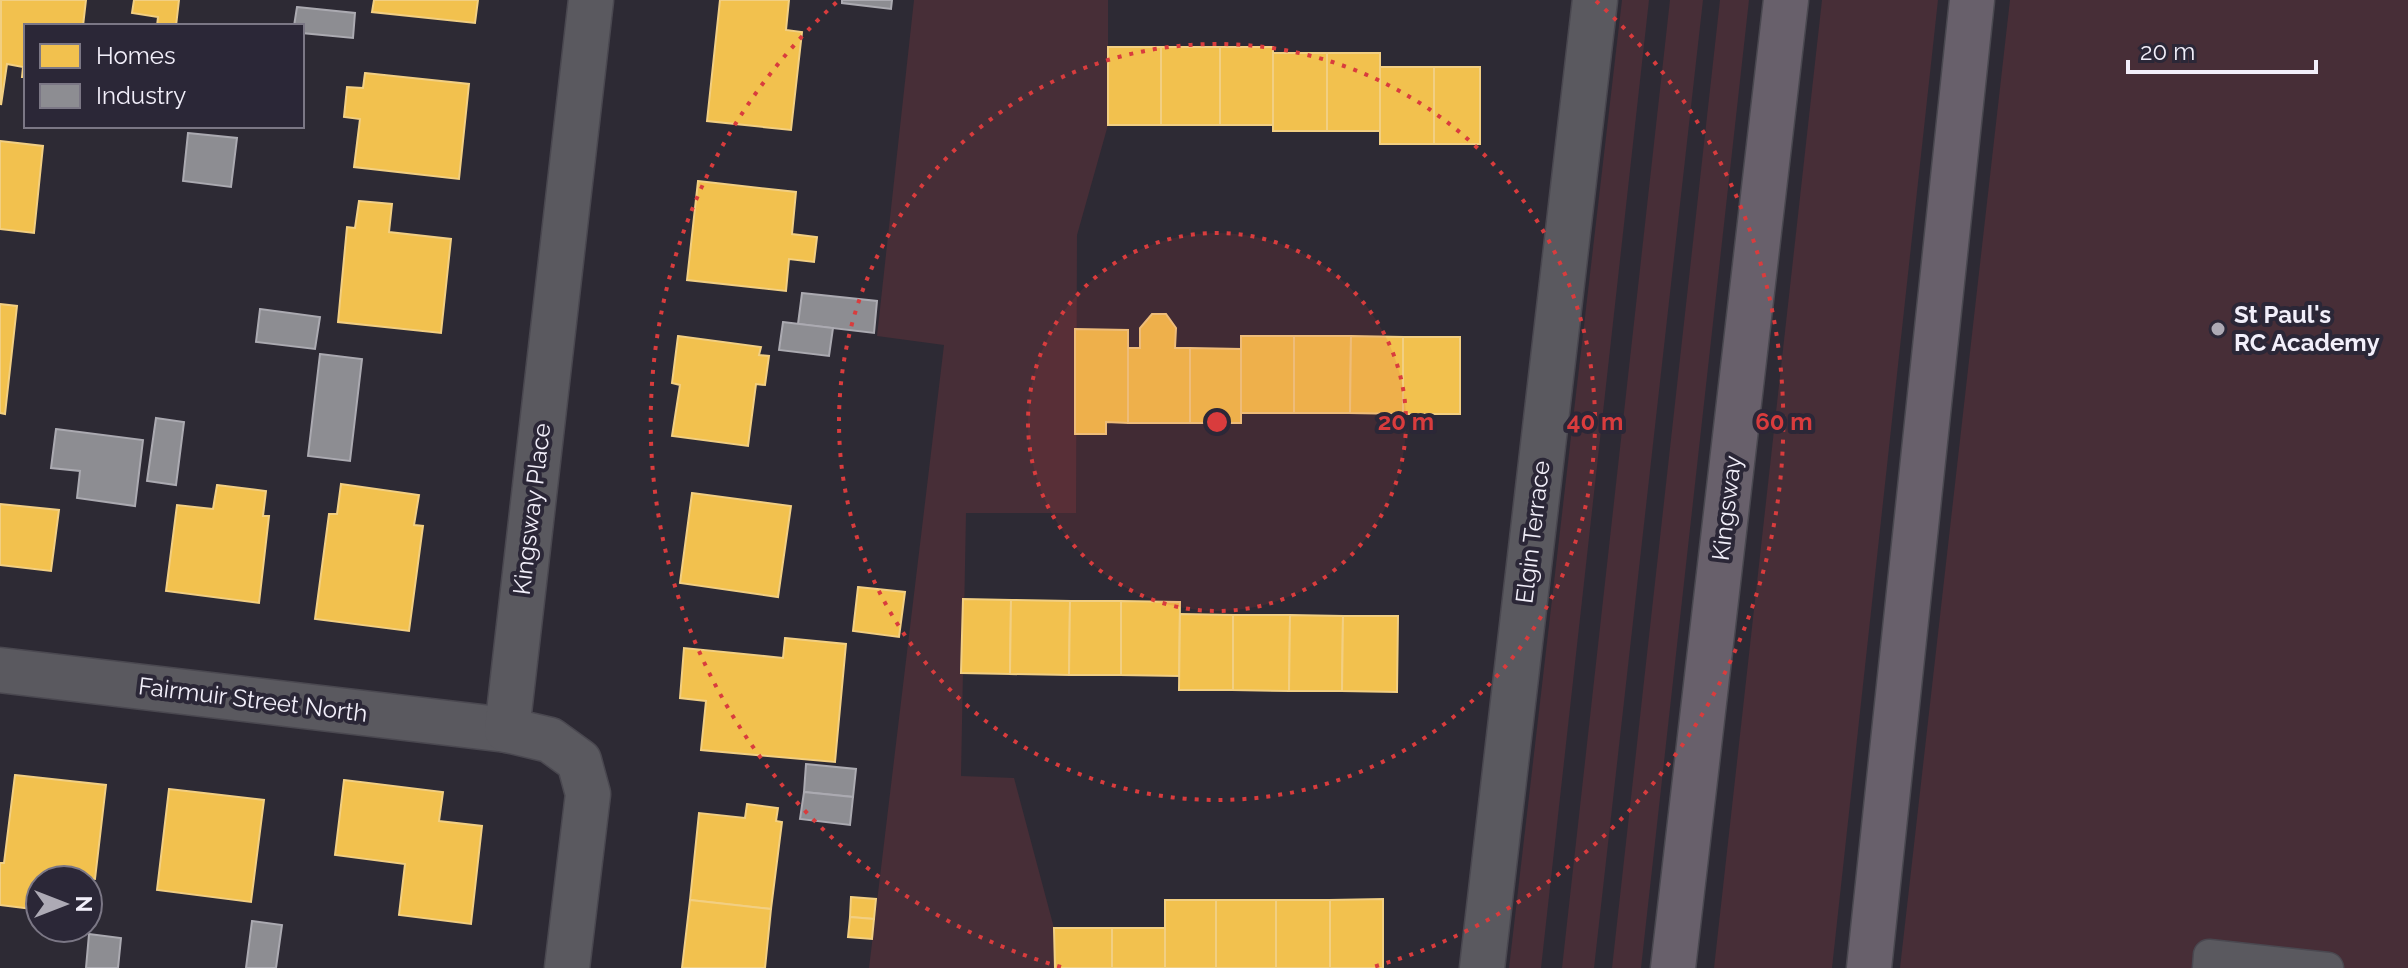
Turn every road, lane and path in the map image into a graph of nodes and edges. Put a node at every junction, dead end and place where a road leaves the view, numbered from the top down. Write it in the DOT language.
graph roads {
  1 [pos="591,0"];
  2 [pos="1595,0"];
  3 [pos="1786,0"];
  4 [pos="1972,0"];
  5 [pos="0,670"];
  6 [pos="507,730"];
  7 [pos="567,968"];
  8 [pos="1482,968"];
  9 [pos="1673,968"];
  10 [pos="1869,968"];
  11 [pos="2208,968"];
  12 [pos="2328,968"];
  1 -- 6 [label="street, Kingsway Place"];
  2 -- 8 [label="street, Elgin Terrace"];
  3 -- 9 [label="highway, Kingsway"];
  4 -- 10 [label="highway"];
  5 -- 6 [label="street, Fairmuir Street North"];
  6 -- 7 [label="street"];
  11 -- 12 [label="lane"];
}
